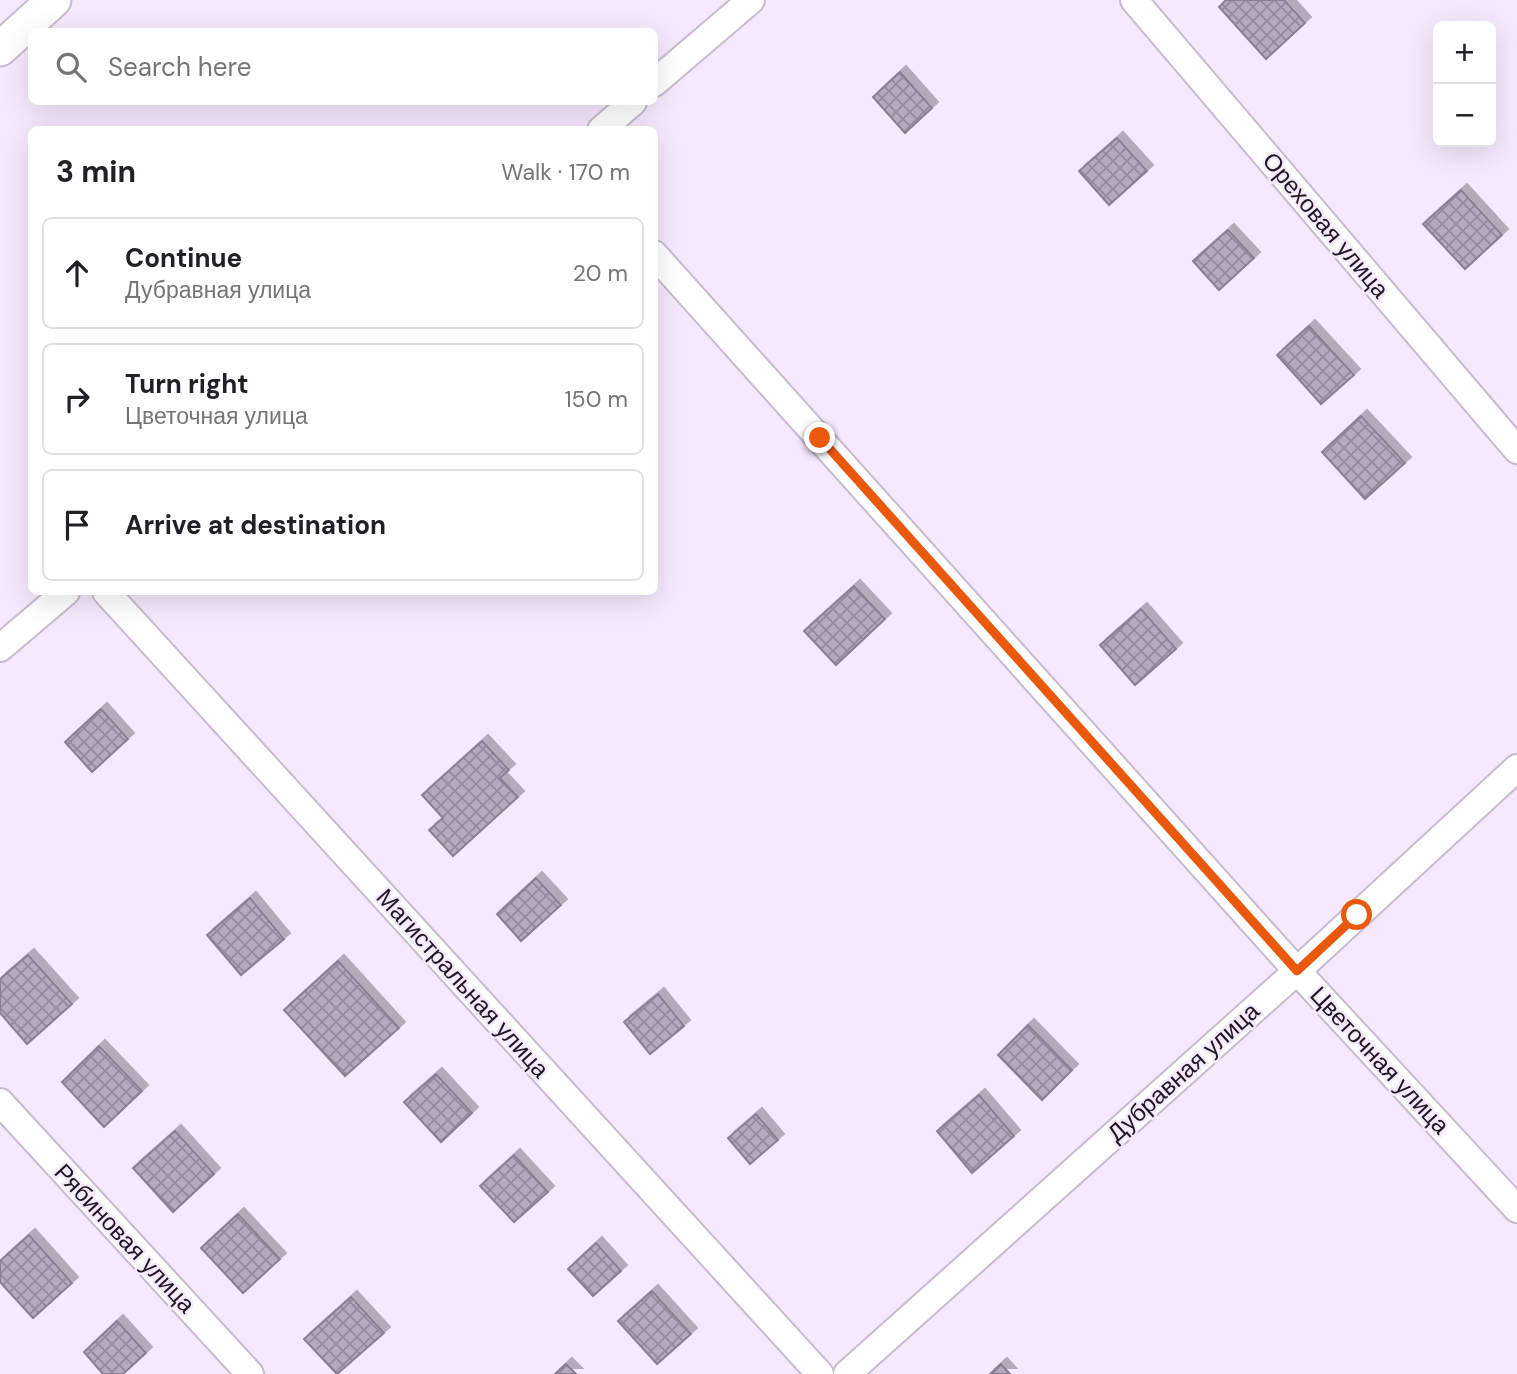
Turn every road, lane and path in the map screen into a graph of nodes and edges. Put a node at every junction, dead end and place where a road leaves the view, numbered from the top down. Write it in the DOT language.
graph roads {
  1 [pos="54,0"];
  2 [pos="751,0"];
  3 [pos="1134,0"];
  4 [pos="0,49"];
  5 [pos="658,80"];
  6 [pos="630,105"];
  7 [pos="606,126"];
  8 [pos="658,258"];
  9 [pos="1517,450"];
  10 [pos="62,595"];
  11 [pos="109,595"];
  12 [pos="0,648"];
  13 [pos="1517,768"];
  14 [pos="1297,971"];
  15 [pos="0,1102"];
  16 [pos="1517,1209"];
  17 [pos="250,1374"];
  18 [pos="820,1374"];
  19 [pos="847,1374"];
  1 -- 4 [label="street"];
  2 -- 5 [label="street"];
  3 -- 9 [label="street, Ореховая улица"];
  6 -- 7 [label="street"];
  8 -- 14 [label="street, Цветочная улица"];
  10 -- 12 [label="street"];
  11 -- 18 [label="street, Магистральная улица"];
  13 -- 14 [label="street, Дубравная улица"];
  14 -- 16 [label="street, Цветочная улица"];
  14 -- 19 [label="street, Дубравная улица"];
  15 -- 17 [label="street, Рябиновая улица"];
}
